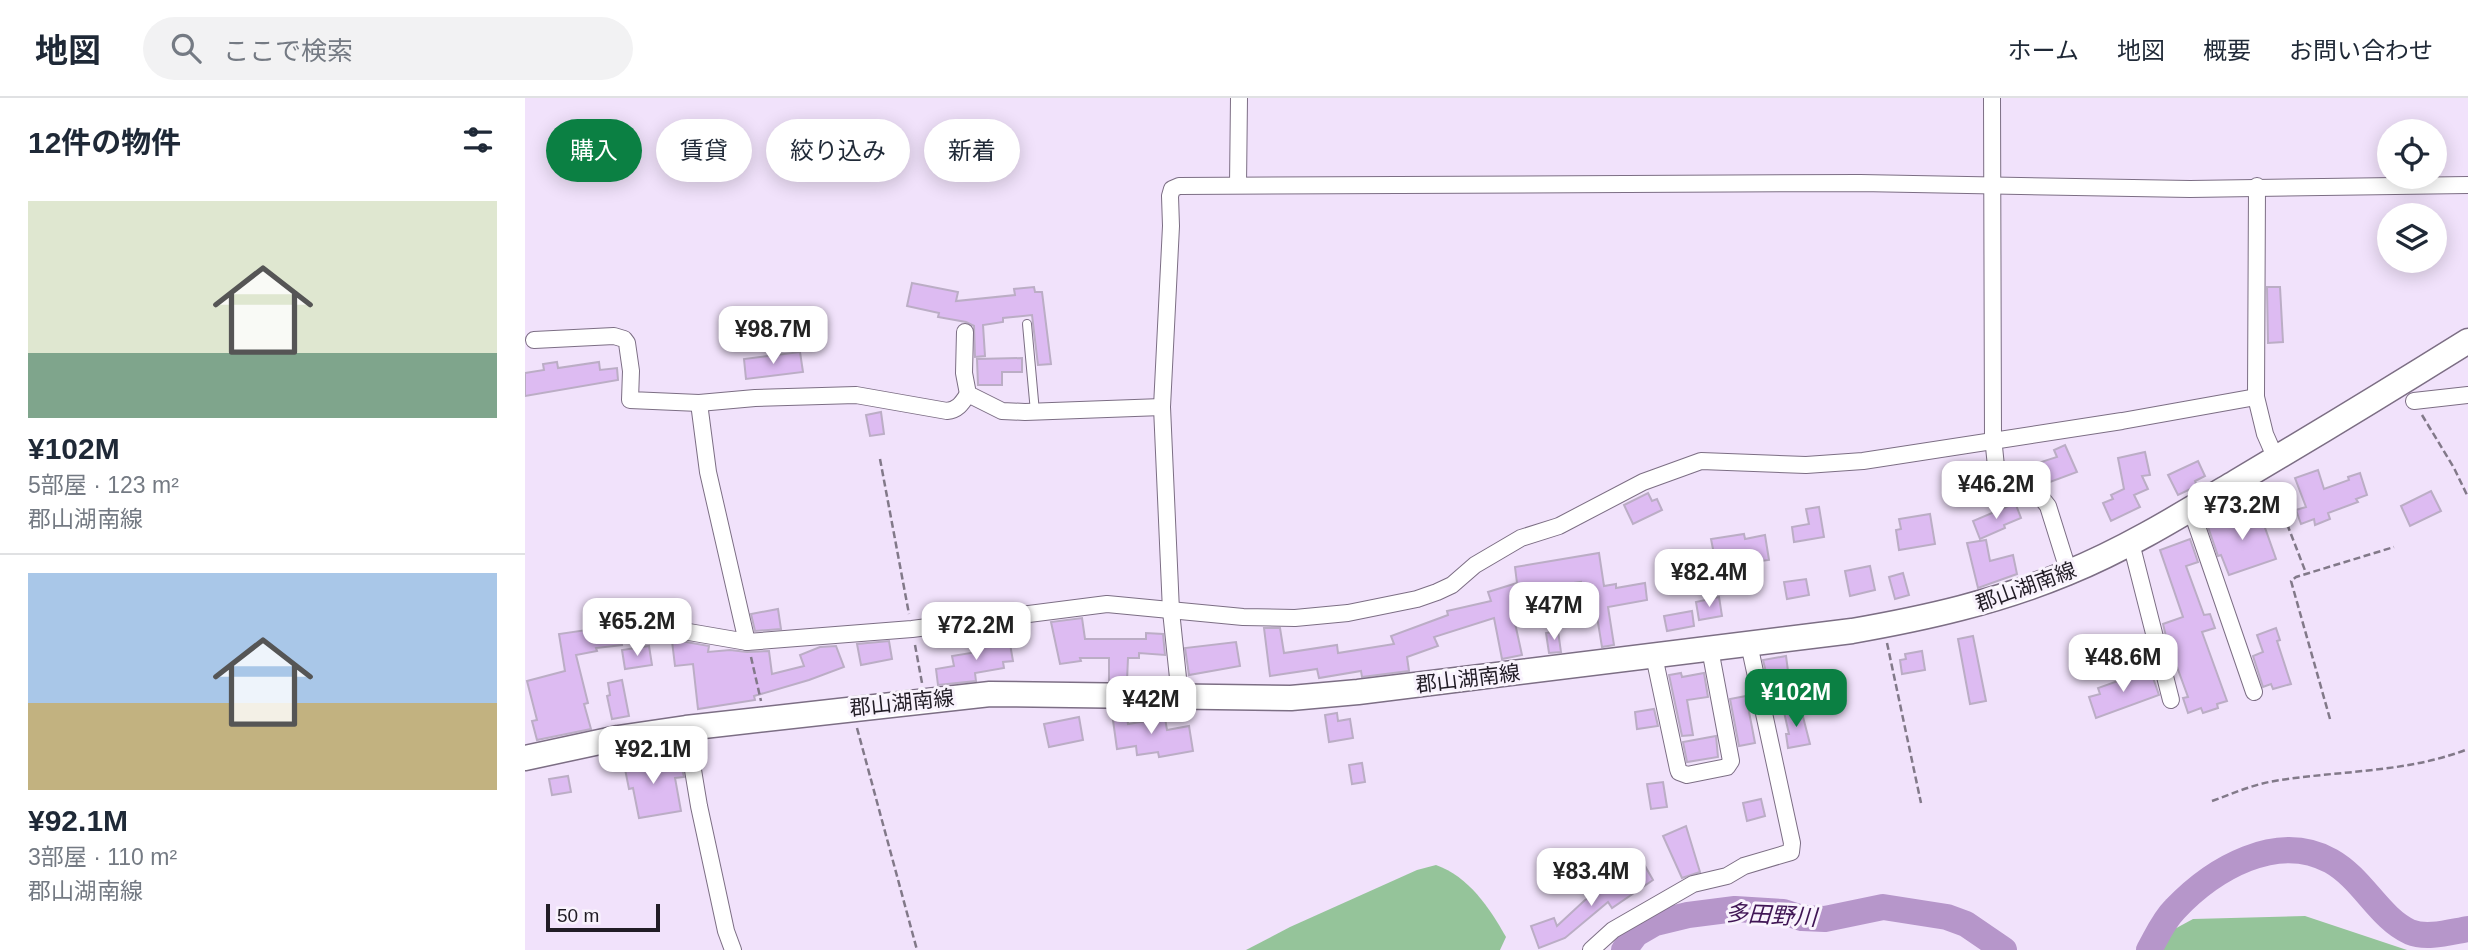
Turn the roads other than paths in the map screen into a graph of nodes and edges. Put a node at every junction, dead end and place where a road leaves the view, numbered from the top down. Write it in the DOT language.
graph roads {
  1 [pos="1238,98"];
  2 [pos="1992,98"];
  3 [pos="1990,184"];
  4 [pos="1238,185"];
  5 [pos="2468,185"];
  6 [pos="2257,187"];
  7 [pos="1027,324"];
  8 [pos="965,331"];
  9 [pos="534,340"];
  10 [pos="2468,341"];
  11 [pos="968,394"];
  12 [pos="2468,395"];
  13 [pos="2256,397"];
  14 [pos="2414,401"];
  15 [pos="699,403"];
  16 [pos="1162,407"];
  17 [pos="1035,412"];
  18 [pos="1993,440"];
  19 [pos="2270,462"];
  20 [pos="2192,509"];
  21 [pos="2131,543"];
  22 [pos="2069,573"];
  23 [pos="1171,611"];
  24 [pos="660,627"];
  25 [pos="747,642"];
  26 [pos="1749,644"];
  27 [pos="1710,649"];
  28 [pos="1654,656"];
  29 [pos="2254,692"];
  30 [pos="1180,697"];
  31 [pos="2171,700"];
  32 [pos="686,728"];
  33 [pos="525,758"];
  34 [pos="733,950"];
  35 [pos="1591,950"];
  1 -- 4 [label="street"];
  2 -- 3 [label="street"];
  3 -- 4 [label="street"];
  3 -- 6 [label="street"];
  3 -- 18 [label="street"];
  4 -- 16 [label="street"];
  5 -- 6 [label="street"];
  6 -- 13 [label="street"];
  7 -- 17 [label="lane"];
  8 -- 11 [label="street"];
  9 -- 15 [label="street"];
  10 -- 19 [label="main road, 郡山湖南線"];
  11 -- 15 [label="street"];
  11 -- 17 [label="street"];
  12 -- 14 [label="street"];
  13 -- 18 [label="street"];
  13 -- 19 [label="street"];
  15 -- 25 [label="street"];
  16 -- 17 [label="street"];
  16 -- 23 [label="street"];
  18 -- 22 [label="street"];
  18 -- 23 [label="street"];
  19 -- 20 [label="main road, 郡山湖南線"];
  20 -- 21 [label="main road, 郡山湖南線"];
  20 -- 29 [label="street"];
  21 -- 22 [label="main road, 郡山湖南線"];
  21 -- 31 [label="street"];
  22 -- 26 [label="main road, 郡山湖南線"];
  23 -- 25 [label="street"];
  23 -- 30 [label="street"];
  24 -- 25 [label="street"];
  26 -- 27 [label="main road, 郡山湖南線"];
  26 -- 35 [label="street"];
  27 -- 28 [label="main road, 郡山湖南線"];
  27 -- 28 [label="street"];
  28 -- 30 [label="main road, 郡山湖南線"];
  30 -- 32 [label="main road, 郡山湖南線"];
  32 -- 33 [label="main road, 郡山湖南線"];
  32 -- 34 [label="street"];
}
